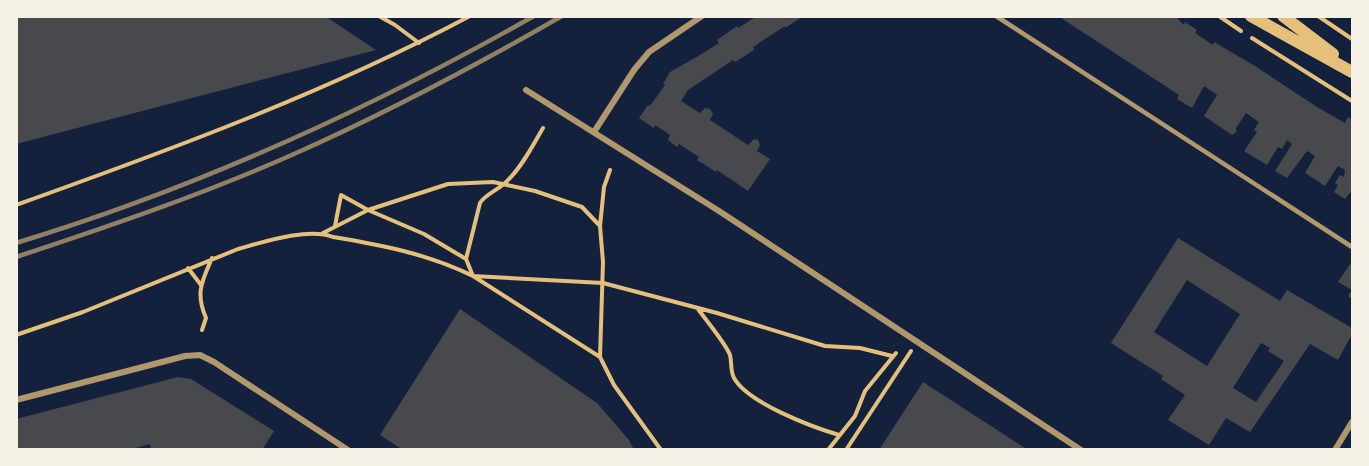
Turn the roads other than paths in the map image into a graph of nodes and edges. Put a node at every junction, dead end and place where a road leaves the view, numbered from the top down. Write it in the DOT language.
graph roads {
  1 [pos="702,16"];
  2 [pos="996,16"];
  3 [pos="1251,16"];
  4 [pos="1283,16"];
  5 [pos="1353,71"];
  6 [pos="526,90"];
  7 [pos="594,132"];
  8 [pos="1353,247"];
  9 [pos="16,400"];
  10 [pos="1353,422"];
  11 [pos="348,450"];
  12 [pos="1081,450"];
  13 [pos="1335,450"];
  1 -- 7 [label="street"];
  2 -- 8 [label="lane"];
  3 -- 5 [label="main road"];
  4 -- 5 [label="main road"];
  6 -- 7 [label="street"];
  7 -- 12 [label="street"];
  9 -- 11 [label="street"];
  10 -- 13 [label="street"];
}
